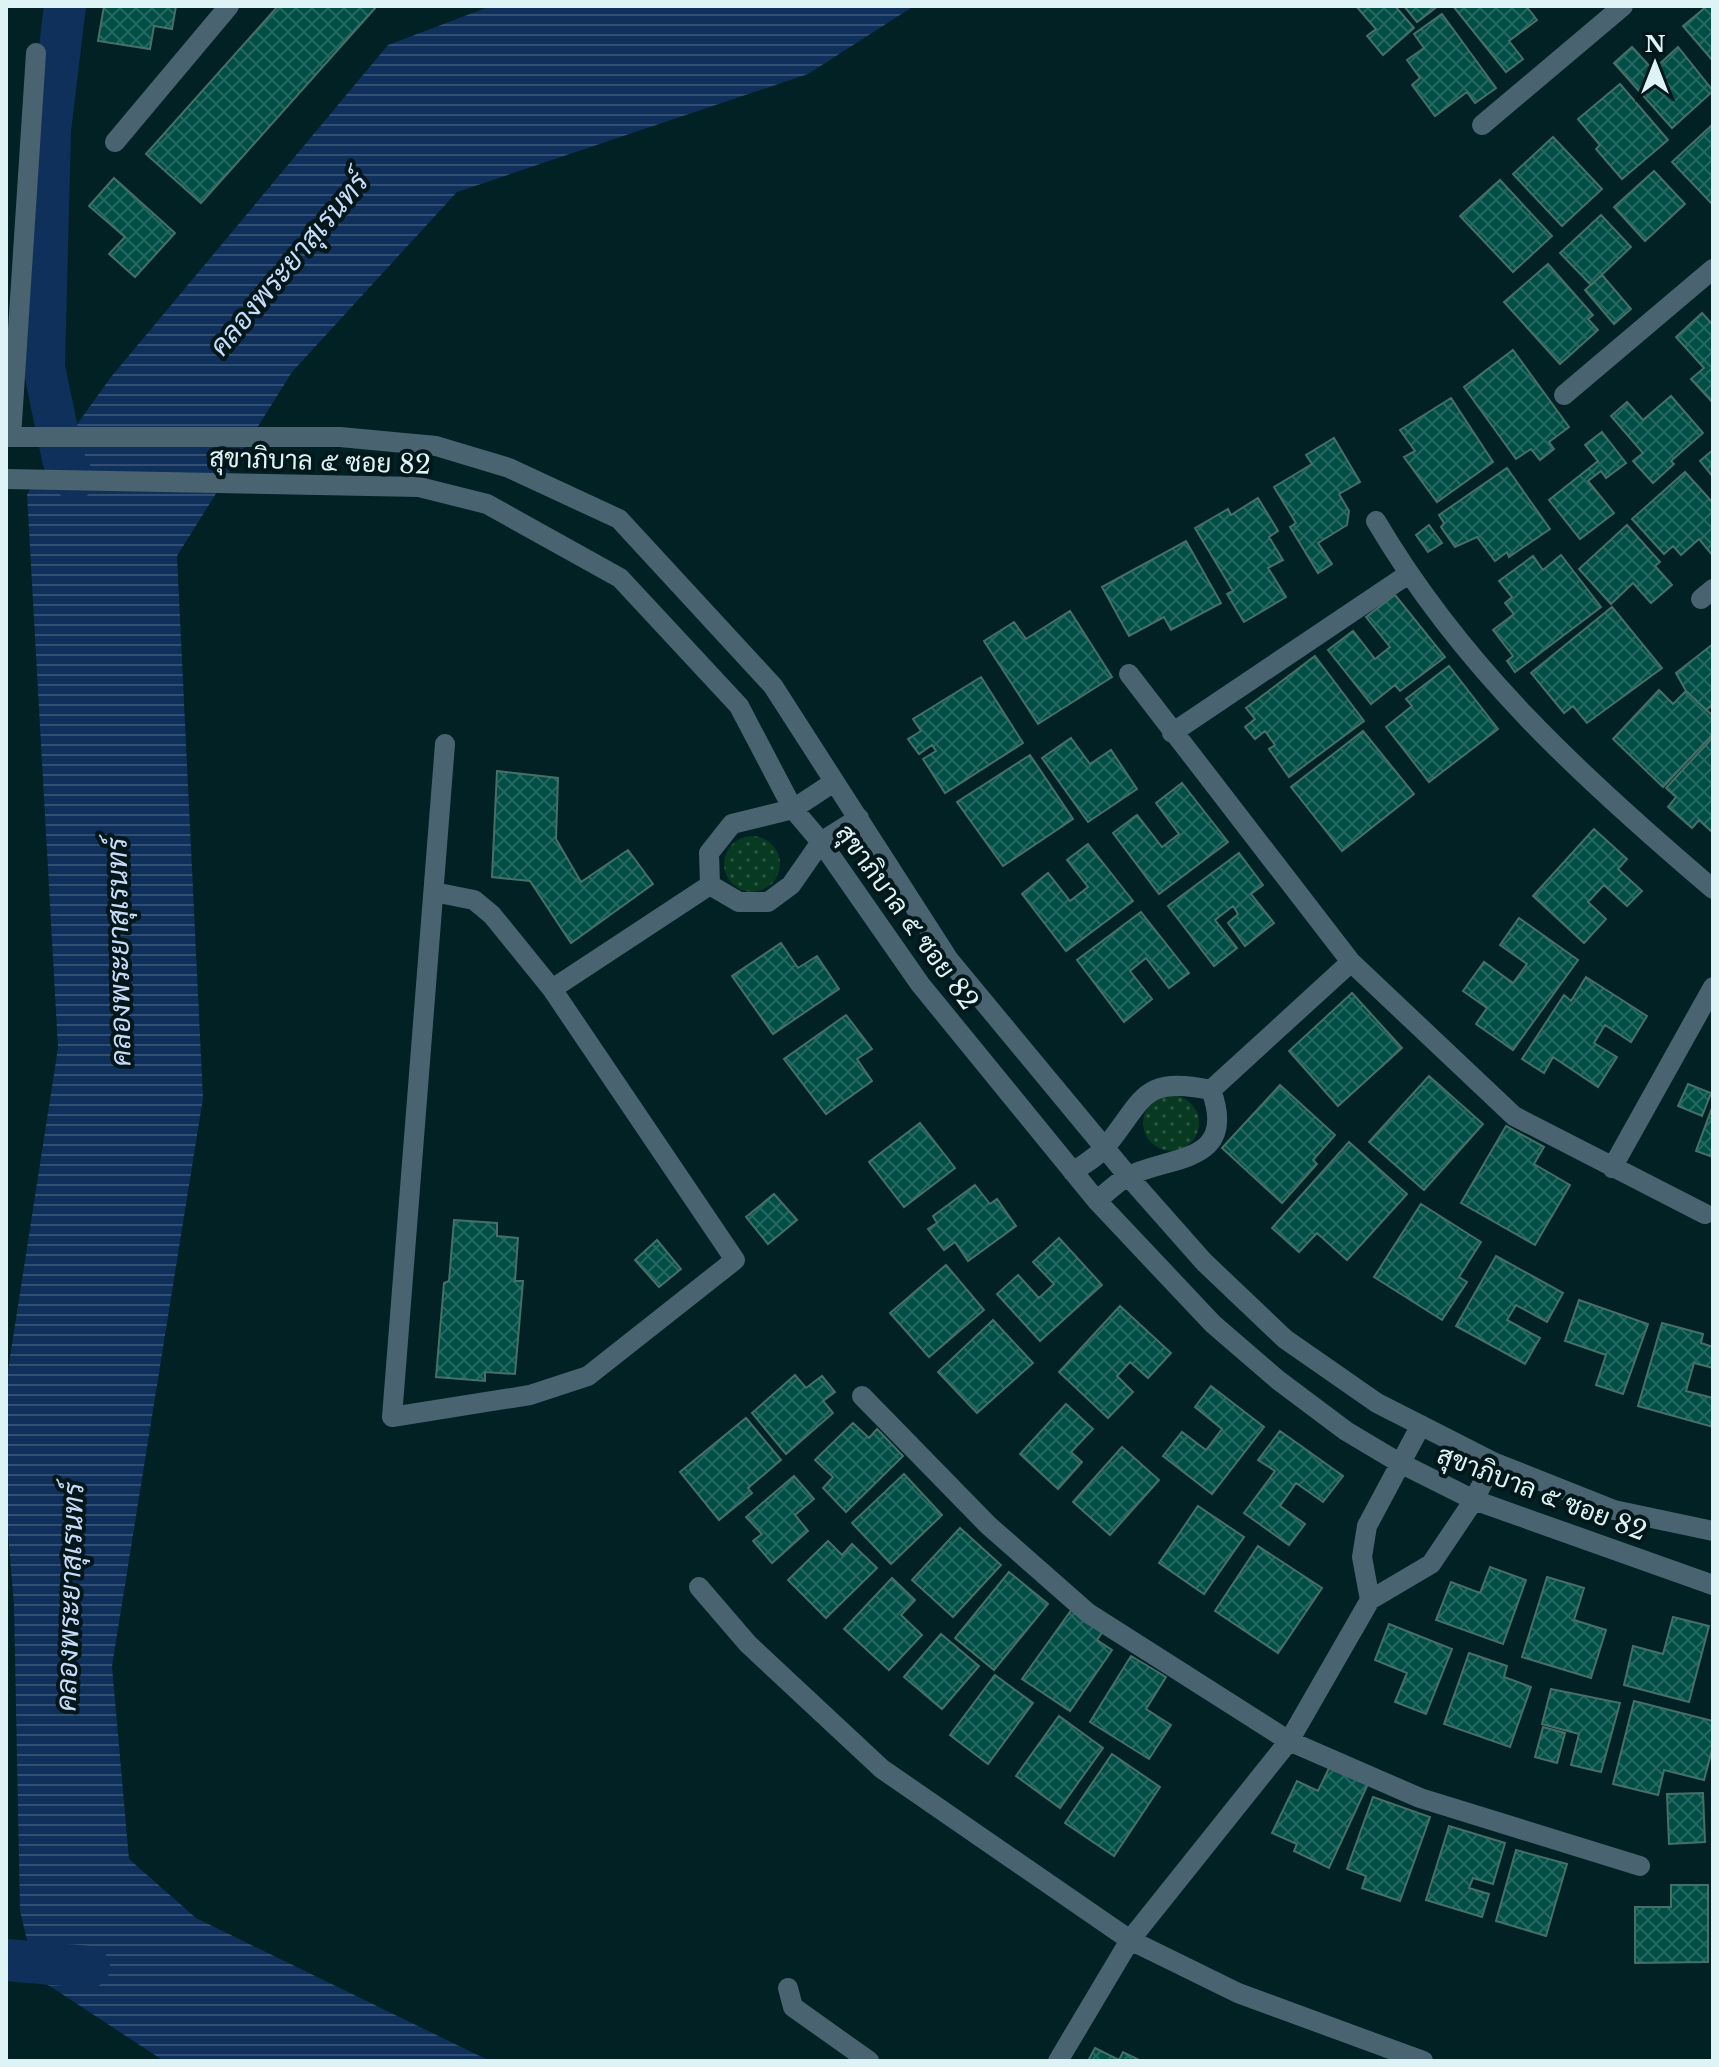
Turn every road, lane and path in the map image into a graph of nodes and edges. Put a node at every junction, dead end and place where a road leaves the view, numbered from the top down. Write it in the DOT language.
graph roads {
  1 [pos="208,6"];
  2 [pos="229,6"];
  3 [pos="1623,6"];
  4 [pos="203,34"];
  5 [pos="36,53"];
  6 [pos="1482,125"];
  7 [pos="115,142"];
  8 [pos="1713,269"];
  9 [pos="1564,395"];
  10 [pos="13,436"];
  11 [pos="8,480"];
  12 [pos="1376,521"];
  13 [pos="1407,575"];
  14 [pos="1129,674"];
  15 [pos="1172,733"];
  16 [pos="445,744"];
  17 [pos="834,782"];
  18 [pos="793,809"];
  19 [pos="859,818"];
  20 [pos="821,842"];
  21 [pos="710,885"];
  22 [pos="1713,889"];
  23 [pos="434,892"];
  24 [pos="1351,962"];
  25 [pos="1713,987"];
  26 [pos="552,989"];
  27 [pos="1211,1090"];
  28 [pos="1106,1148"];
  29 [pos="1612,1168"];
  30 [pos="1073,1172"];
  31 [pos="1128,1176"];
  32 [pos="1097,1201"];
  33 [pos="1705,1214"];
  34 [pos="862,1396"];
  35 [pos="1421,1425"];
  36 [pos="1398,1462"];
  37 [pos="1493,1462"];
  38 [pos="1474,1500"];
  39 [pos="1713,1531"];
  40 [pos="1713,1585"];
  41 [pos="699,1587"];
  42 [pos="1370,1600"];
  43 [pos="1289,1741"];
  44 [pos="1640,1866"];
  45 [pos="1130,1940"];
  46 [pos="788,1988"];
  47 [pos="869,2061"];
  48 [pos="1058,2061"];
  49 [pos="1423,2061"];
  1 -- 4 [label="street"];
  2 -- 4 [label="street"];
  3 -- 6 [label="street"];
  4 -- 7 [label="street"];
  5 -- 10 [label="street"];
  8 -- 9 [label="street"];
  10 -- 17 [label="street, สุขาภิบาล ๕ ซอย 82"];
  11 -- 18 [label="street, สุขาภิบาล ๕ ซอย 82"];
  12 -- 13 [label="street"];
  13 -- 15 [label="street"];
  13 -- 22 [label="street"];
  14 -- 15 [label="street"];
  15 -- 24 [label="street"];
  16 -- 23 [label="street"];
  17 -- 18 [label="street"];
  17 -- 19 [label="street, สุขาภิบาล ๕ ซอย 82"];
  18 -- 20 [label="street, สุขาภิบาล ๕ ซอย 82"];
  18 -- 21 [label="street"];
  19 -- 20 [label="street"];
  19 -- 28 [label="street, สุขาภิบาล ๕ ซอย 82"];
  20 -- 21 [label="street"];
  20 -- 30 [label="street, สุขาภิบาล ๕ ซอย 82"];
  21 -- 26 [label="street"];
  23 -- 26 [label="street"];
  23 -- 26 [label="street"];
  24 -- 27 [label="street"];
  24 -- 29 [label="street"];
  25 -- 29 [label="street"];
  27 -- 28 [label="street"];
  27 -- 31 [label="street"];
  28 -- 30 [label="street"];
  28 -- 31 [label="street, สุขาภิบาล ๕ ซอย 82"];
  29 -- 33 [label="street"];
  30 -- 32 [label="street, สุขาภิบาล ๕ ซอย 82"];
  31 -- 32 [label="street"];
  31 -- 35 [label="street, สุขาภิบาล ๕ ซอย 82"];
  32 -- 36 [label="street, สุขาภิบาล ๕ ซอย 82"];
  34 -- 43 [label="street"];
  35 -- 36 [label="street"];
  35 -- 37 [label="street, สุขาภิบาล ๕ ซอย 82"];
  36 -- 38 [label="street, สุขาภิบาล ๕ ซอย 82"];
  36 -- 42 [label="street"];
  37 -- 38 [label="street"];
  37 -- 39 [label="street, สุขาภิบาล ๕ ซอย 82"];
  38 -- 40 [label="street, สุขาภิบาล ๕ ซอย 82"];
  38 -- 42 [label="street"];
  41 -- 45 [label="street"];
  42 -- 43 [label="street"];
  43 -- 44 [label="street"];
  43 -- 45 [label="street"];
  45 -- 48 [label="street"];
  45 -- 49 [label="street"];
  46 -- 47 [label="street"];
}
